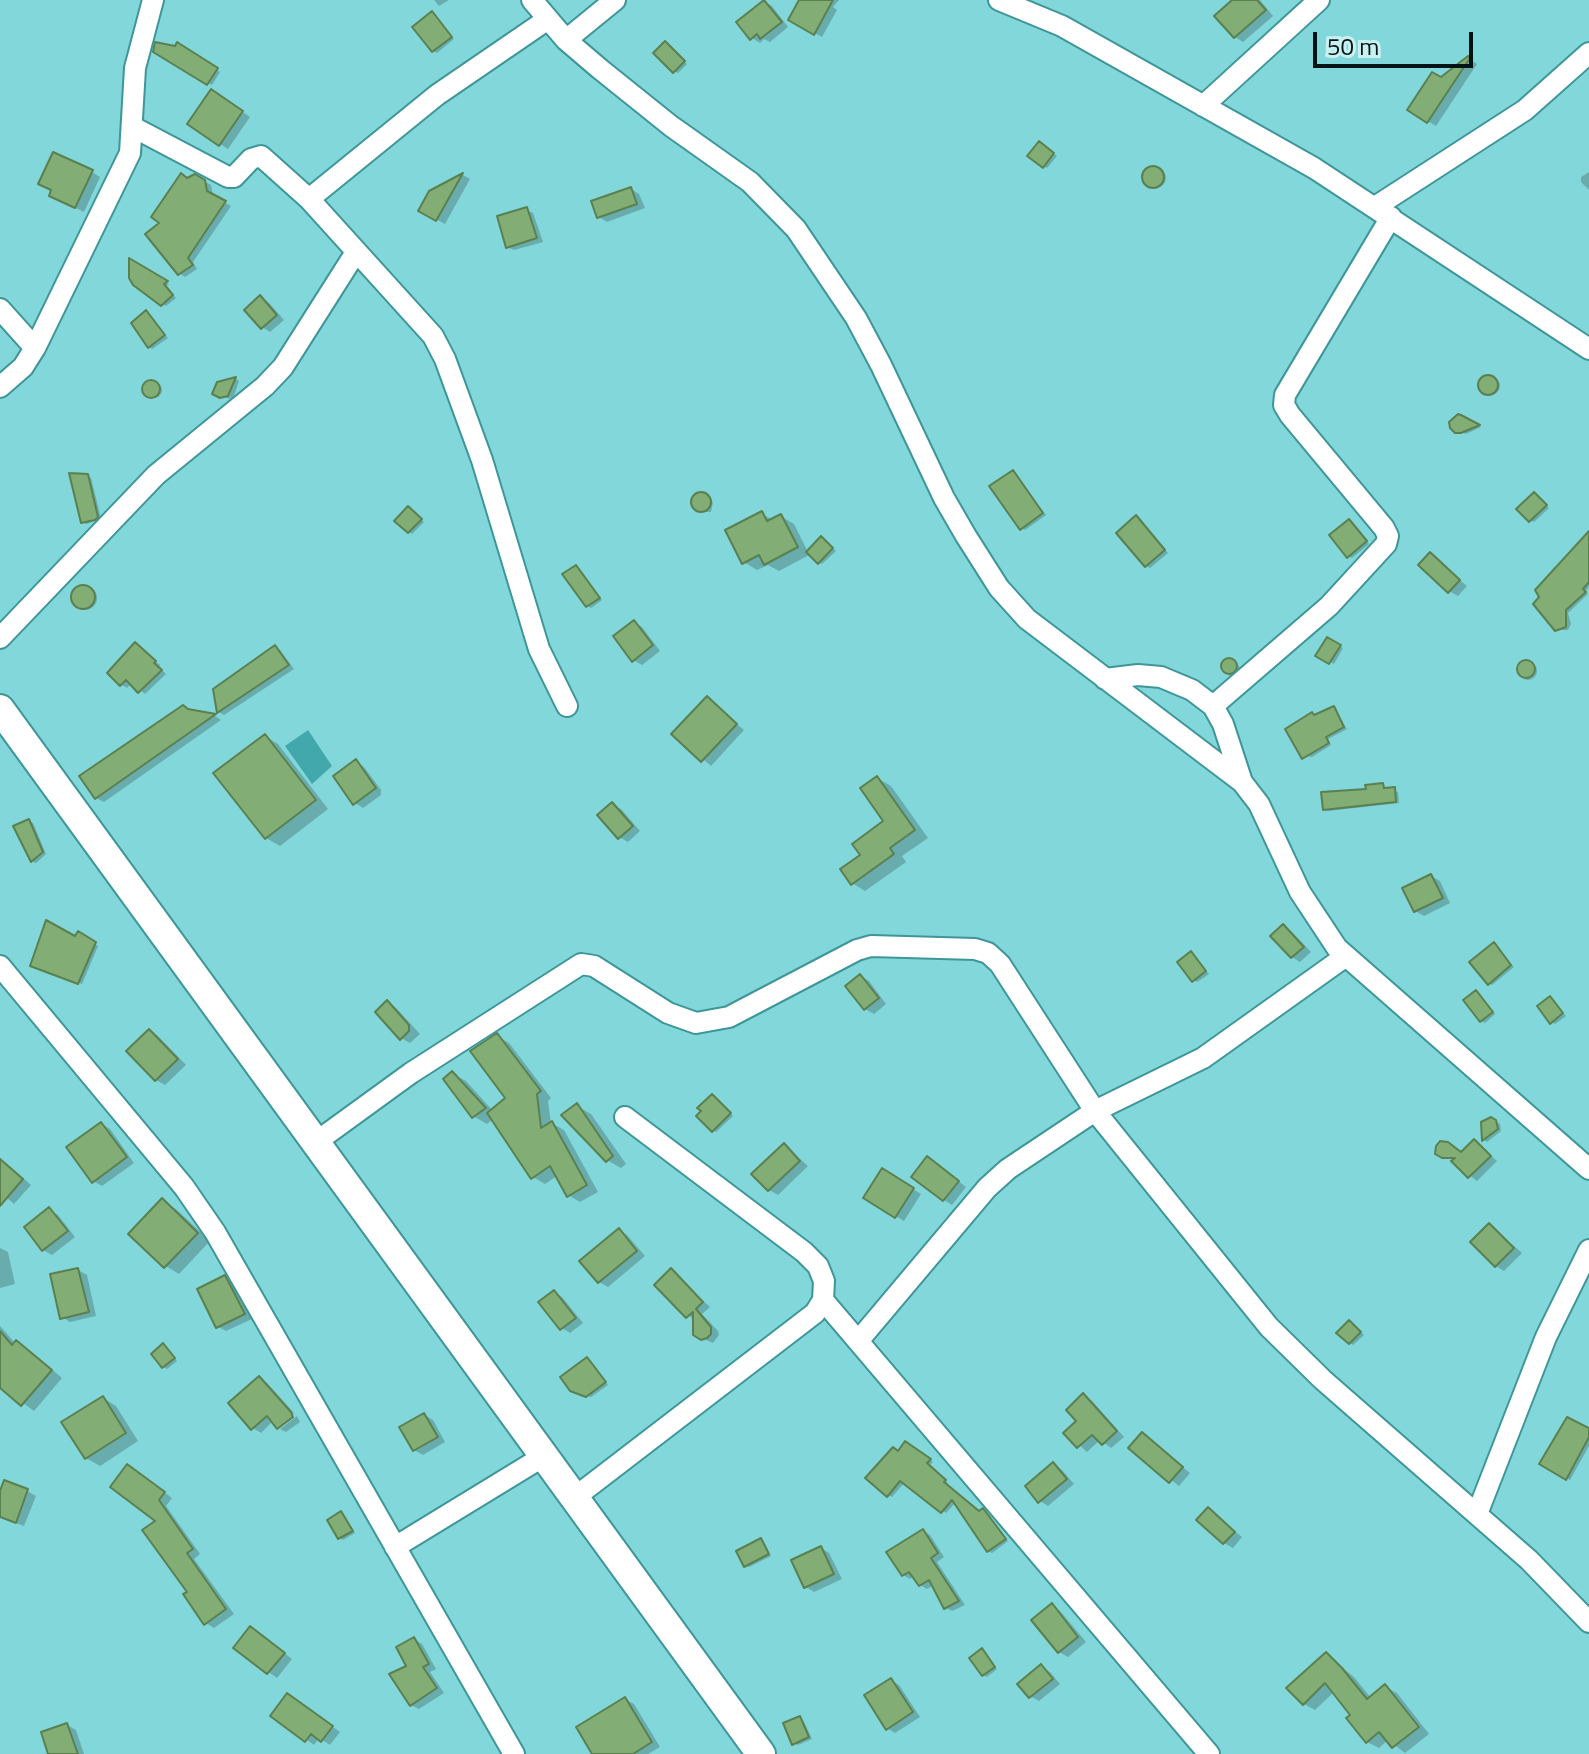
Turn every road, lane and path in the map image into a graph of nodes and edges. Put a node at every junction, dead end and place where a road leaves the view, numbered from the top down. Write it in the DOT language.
graph roads {
  1 [pos="153,0"];
  2 [pos="532,0"];
  3 [pos="615,0"];
  4 [pos="999,0"];
  5 [pos="1319,0"];
  6 [pos="1036,7"];
  7 [pos="548,19"];
  8 [pos="566,40"];
  9 [pos="1589,53"];
  10 [pos="1203,106"];
  11 [pos="133,127"];
  12 [pos="309,199"];
  13 [pos="1383,212"];
  14 [pos="356,252"];
  15 [pos="0,309"];
  16 [pos="35,348"];
  17 [pos="1589,349"];
  18 [pos="0,387"];
  19 [pos="0,638"];
  20 [pos="1105,679"];
  21 [pos="567,706"];
  22 [pos="1213,706"];
  23 [pos="0,709"];
  24 [pos="1242,782"];
  25 [pos="1346,956"];
  26 [pos="0,966"];
  27 [pos="1095,1111"];
  28 [pos="625,1117"];
  29 [pos="316,1142"];
  30 [pos="1589,1169"];
  31 [pos="1589,1250"];
  32 [pos="823,1300"];
  33 [pos="859,1340"];
  34 [pos="544,1456"];
  35 [pos="574,1498"];
  36 [pos="1477,1514"];
  37 [pos="395,1547"];
  38 [pos="1589,1622"];
  39 [pos="514,1754"];
  40 [pos="761,1754"];
  41 [pos="1209,1754"];
  1 -- 11 [label="street"];
  2 -- 7 [label="street"];
  3 -- 8 [label="street"];
  4 -- 6 [label="street"];
  5 -- 10 [label="street"];
  6 -- 10 [label="street"];
  7 -- 8 [label="street"];
  7 -- 12 [label="street"];
  8 -- 20 [label="street"];
  9 -- 13 [label="street"];
  10 -- 13 [label="street"];
  11 -- 12 [label="street"];
  11 -- 16 [label="street"];
  12 -- 14 [label="street"];
  13 -- 17 [label="street"];
  13 -- 22 [label="street"];
  14 -- 19 [label="street"];
  14 -- 21 [label="street"];
  15 -- 16 [label="street"];
  16 -- 18 [label="street"];
  20 -- 22 [label="street"];
  20 -- 24 [label="street"];
  22 -- 24 [label="street"];
  23 -- 29 [label="main road"];
  24 -- 25 [label="street"];
  25 -- 27 [label="street"];
  25 -- 30 [label="street"];
  26 -- 37 [label="street"];
  27 -- 29 [label="street"];
  27 -- 33 [label="street"];
  27 -- 36 [label="street"];
  28 -- 32 [label="street"];
  29 -- 34 [label="main road"];
  31 -- 36 [label="street"];
  32 -- 33 [label="street"];
  32 -- 35 [label="street"];
  33 -- 41 [label="street"];
  34 -- 35 [label="main road"];
  34 -- 37 [label="street"];
  35 -- 40 [label="main road"];
  36 -- 38 [label="street"];
  37 -- 39 [label="street"];
}
